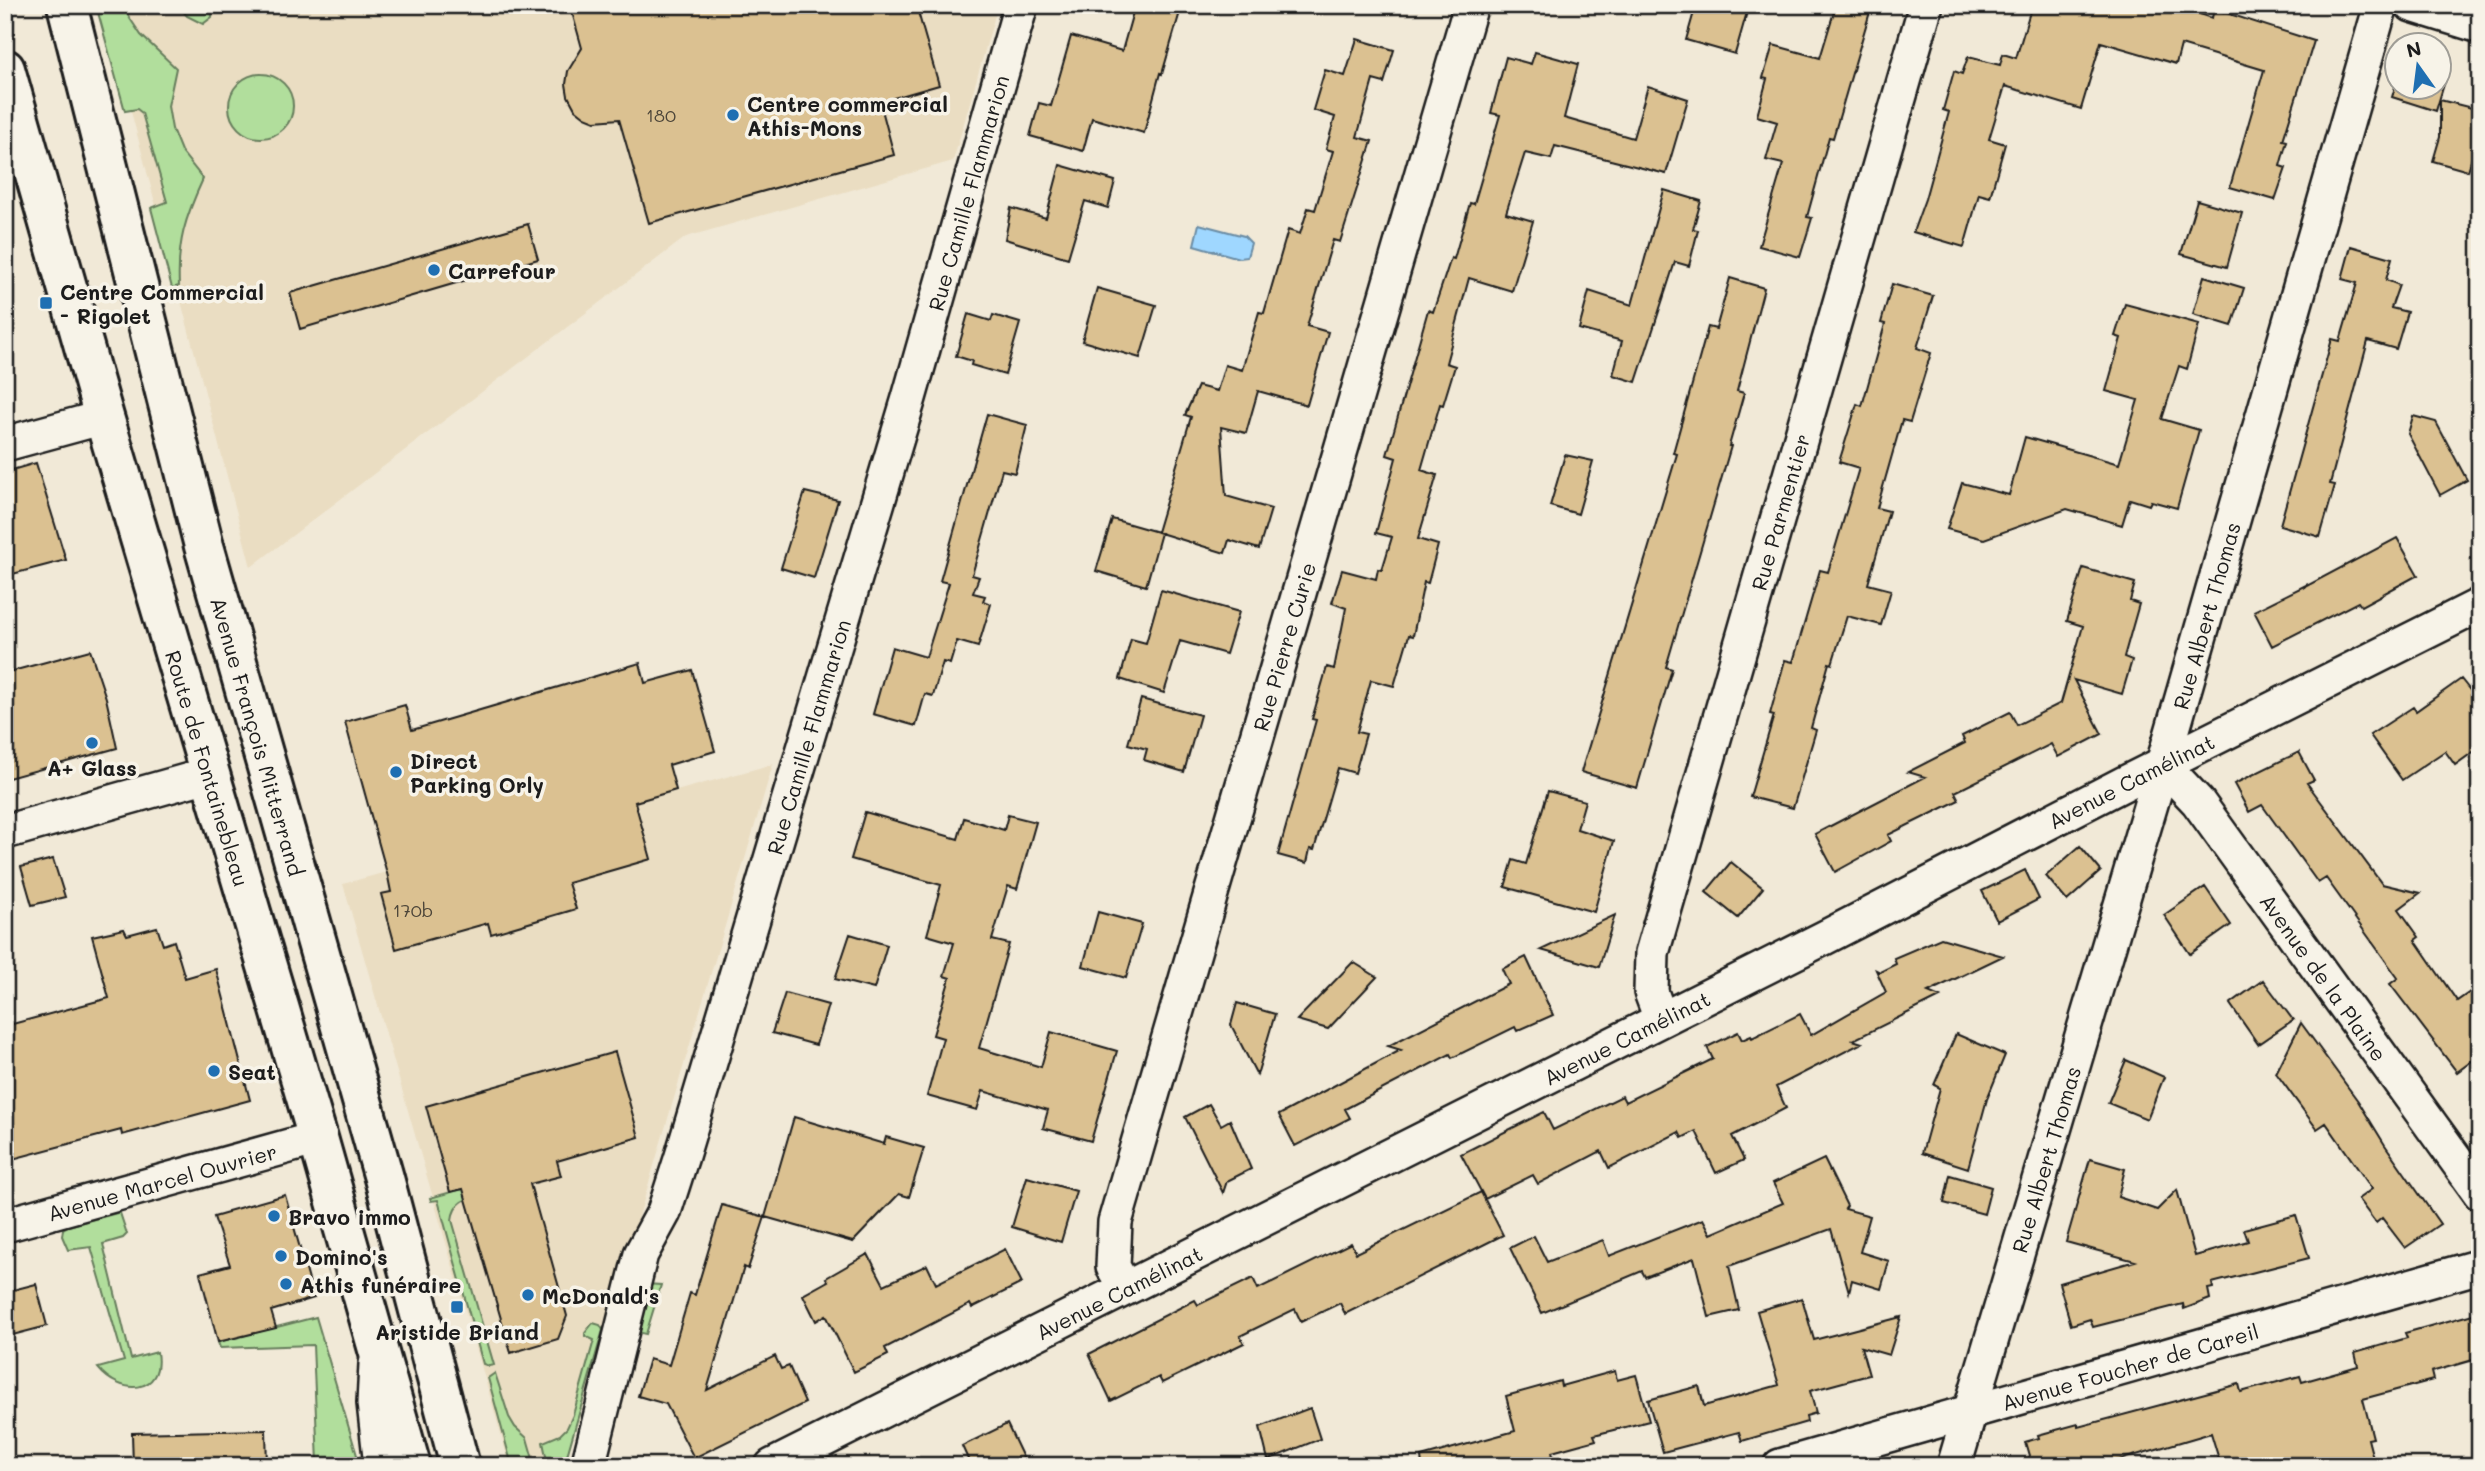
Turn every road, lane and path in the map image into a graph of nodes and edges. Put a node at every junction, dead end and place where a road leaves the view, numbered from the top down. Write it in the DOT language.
graph roads {
  1 [pos="67,5"];
  2 [pos="1021,5"];
  3 [pos="1471,5"];
  4 [pos="1926,5"];
  5 [pos="2381,5"];
  6 [pos="2412,5"];
  7 [pos="2480,26"];
  8 [pos="5,69"];
  9 [pos="104,417"];
  10 [pos="5,444"];
  11 [pos="2480,605"];
  12 [pos="2162,764"];
  13 [pos="211,774"];
  14 [pos="5,832"];
  15 [pos="1661,1019"];
  16 [pos="318,1138"];
  17 [pos="2480,1193"];
  18 [pos="5,1225"];
  19 [pos="2480,1266"];
  20 [pos="1125,1287"];
  21 [pos="377,1348"];
  22 [pos="1971,1411"];
  23 [pos="381,1466"];
  24 [pos="411,1466"];
  25 [pos="460,1466"];
  26 [pos="588,1466"];
  27 [pos="772,1466"];
  28 [pos="1780,1466"];
  29 [pos="1954,1466"];
  1 -- 25 [label="main road, Avenue François Mitterrand"];
  2 -- 26 [label="street, Rue Camille Flammarion"];
  3 -- 20 [label="street, Rue Pierre Curie"];
  4 -- 15 [label="street, Rue Parmentier"];
  5 -- 12 [label="street, Rue Albert Thomas"];
  6 -- 7 [label="street"];
  8 -- 9 [label="main road, Route de Fontainebleau"];
  9 -- 10 [label="street"];
  9 -- 13 [label="main road, Route de Fontainebleau"];
  11 -- 12 [label="street, Avenue Camélinat"];
  12 -- 15 [label="street, Avenue Camélinat"];
  12 -- 17 [label="street, Avenue de la Plaine"];
  12 -- 22 [label="street, Rue Albert Thomas"];
  13 -- 14 [label="street"];
  13 -- 16 [label="main road, Route de Fontainebleau"];
  15 -- 20 [label="street, Avenue Camélinat"];
  16 -- 18 [label="street, Avenue Marcel Ouvrier"];
  16 -- 21 [label="main road, Route de Fontainebleau"];
  19 -- 22 [label="street, Avenue Foucher de Careil"];
  20 -- 27 [label="street, Avenue Camélinat"];
  21 -- 23 [label="street"];
  21 -- 24 [label="main road, Route de Fontainebleau"];
  22 -- 28 [label="street, Avenue Foucher de Careil"];
  22 -- 29 [label="street, Rue Albert Thomas"];
}
